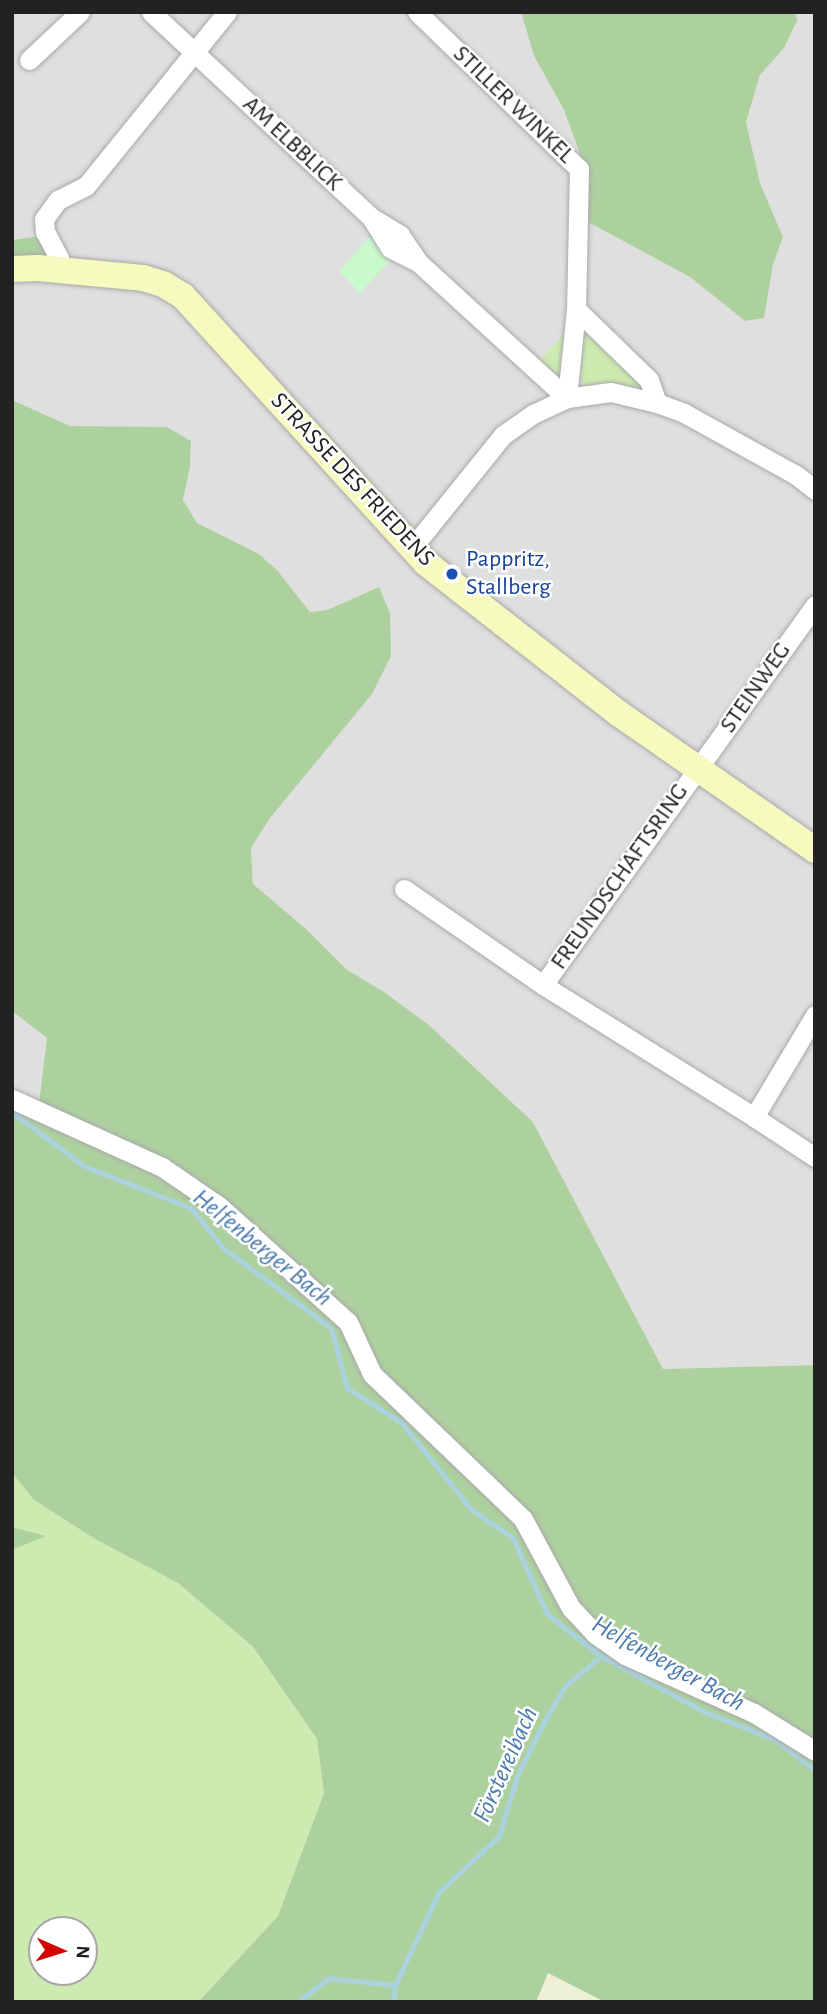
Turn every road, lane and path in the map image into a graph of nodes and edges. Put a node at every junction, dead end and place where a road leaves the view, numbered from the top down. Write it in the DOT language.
graph roads {
  1 [pos="80,12"];
  2 [pos="150,12"];
  3 [pos="227,12"];
  4 [pos="417,12"];
  5 [pos="196,51"];
  6 [pos="29,60"];
  7 [pos="213,69"];
  8 [pos="178,75"];
  9 [pos="12,269"];
  10 [pos="58,269"];
  11 [pos="576,309"];
  12 [pos="567,398"];
  13 [pos="657,403"];
  14 [pos="815,490"];
  15 [pos="411,549"];
  16 [pos="815,605"];
  17 [pos="697,770"];
  18 [pos="815,850"];
  19 [pos="404,889"];
  20 [pos="544,985"];
  21 [pos="815,1015"];
  22 [pos="12,1098"];
  23 [pos="754,1117"];
  24 [pos="815,1157"];
  25 [pos="815,1751"];
  1 -- 6 [label="street"];
  2 -- 5 [label="street, AM ELBBLICK"];
  3 -- 5 [label="street"];
  4 -- 11 [label="street, STILLER WINKEL"];
  5 -- 7 [label="street, AM ELBBLICK"];
  5 -- 8 [label="street"];
  7 -- 8 [label="street"];
  7 -- 12 [label="street, AM ELBBLICK"];
  8 -- 10 [label="street"];
  9 -- 10 [label="street, STRASSE DES FRIEDENS"];
  10 -- 15 [label="street, STRASSE DES FRIEDENS"];
  11 -- 12 [label="street"];
  11 -- 13 [label="street"];
  12 -- 13 [label="street"];
  12 -- 15 [label="street"];
  13 -- 14 [label="street"];
  15 -- 17 [label="street, STRASSE DES FRIEDENS"];
  16 -- 17 [label="street, STEINWEG"];
  17 -- 18 [label="street, STRASSE DES FRIEDENS"];
  17 -- 20 [label="street, FREUNDSCHAFTSRING"];
  19 -- 20 [label="street, FREUNDSCHAFTSRING"];
  20 -- 23 [label="street, FREUNDSCHAFTSRING"];
  21 -- 23 [label="street"];
  22 -- 25 [label="street"];
  23 -- 24 [label="street, FREUNDSCHAFTSRING"];
}
